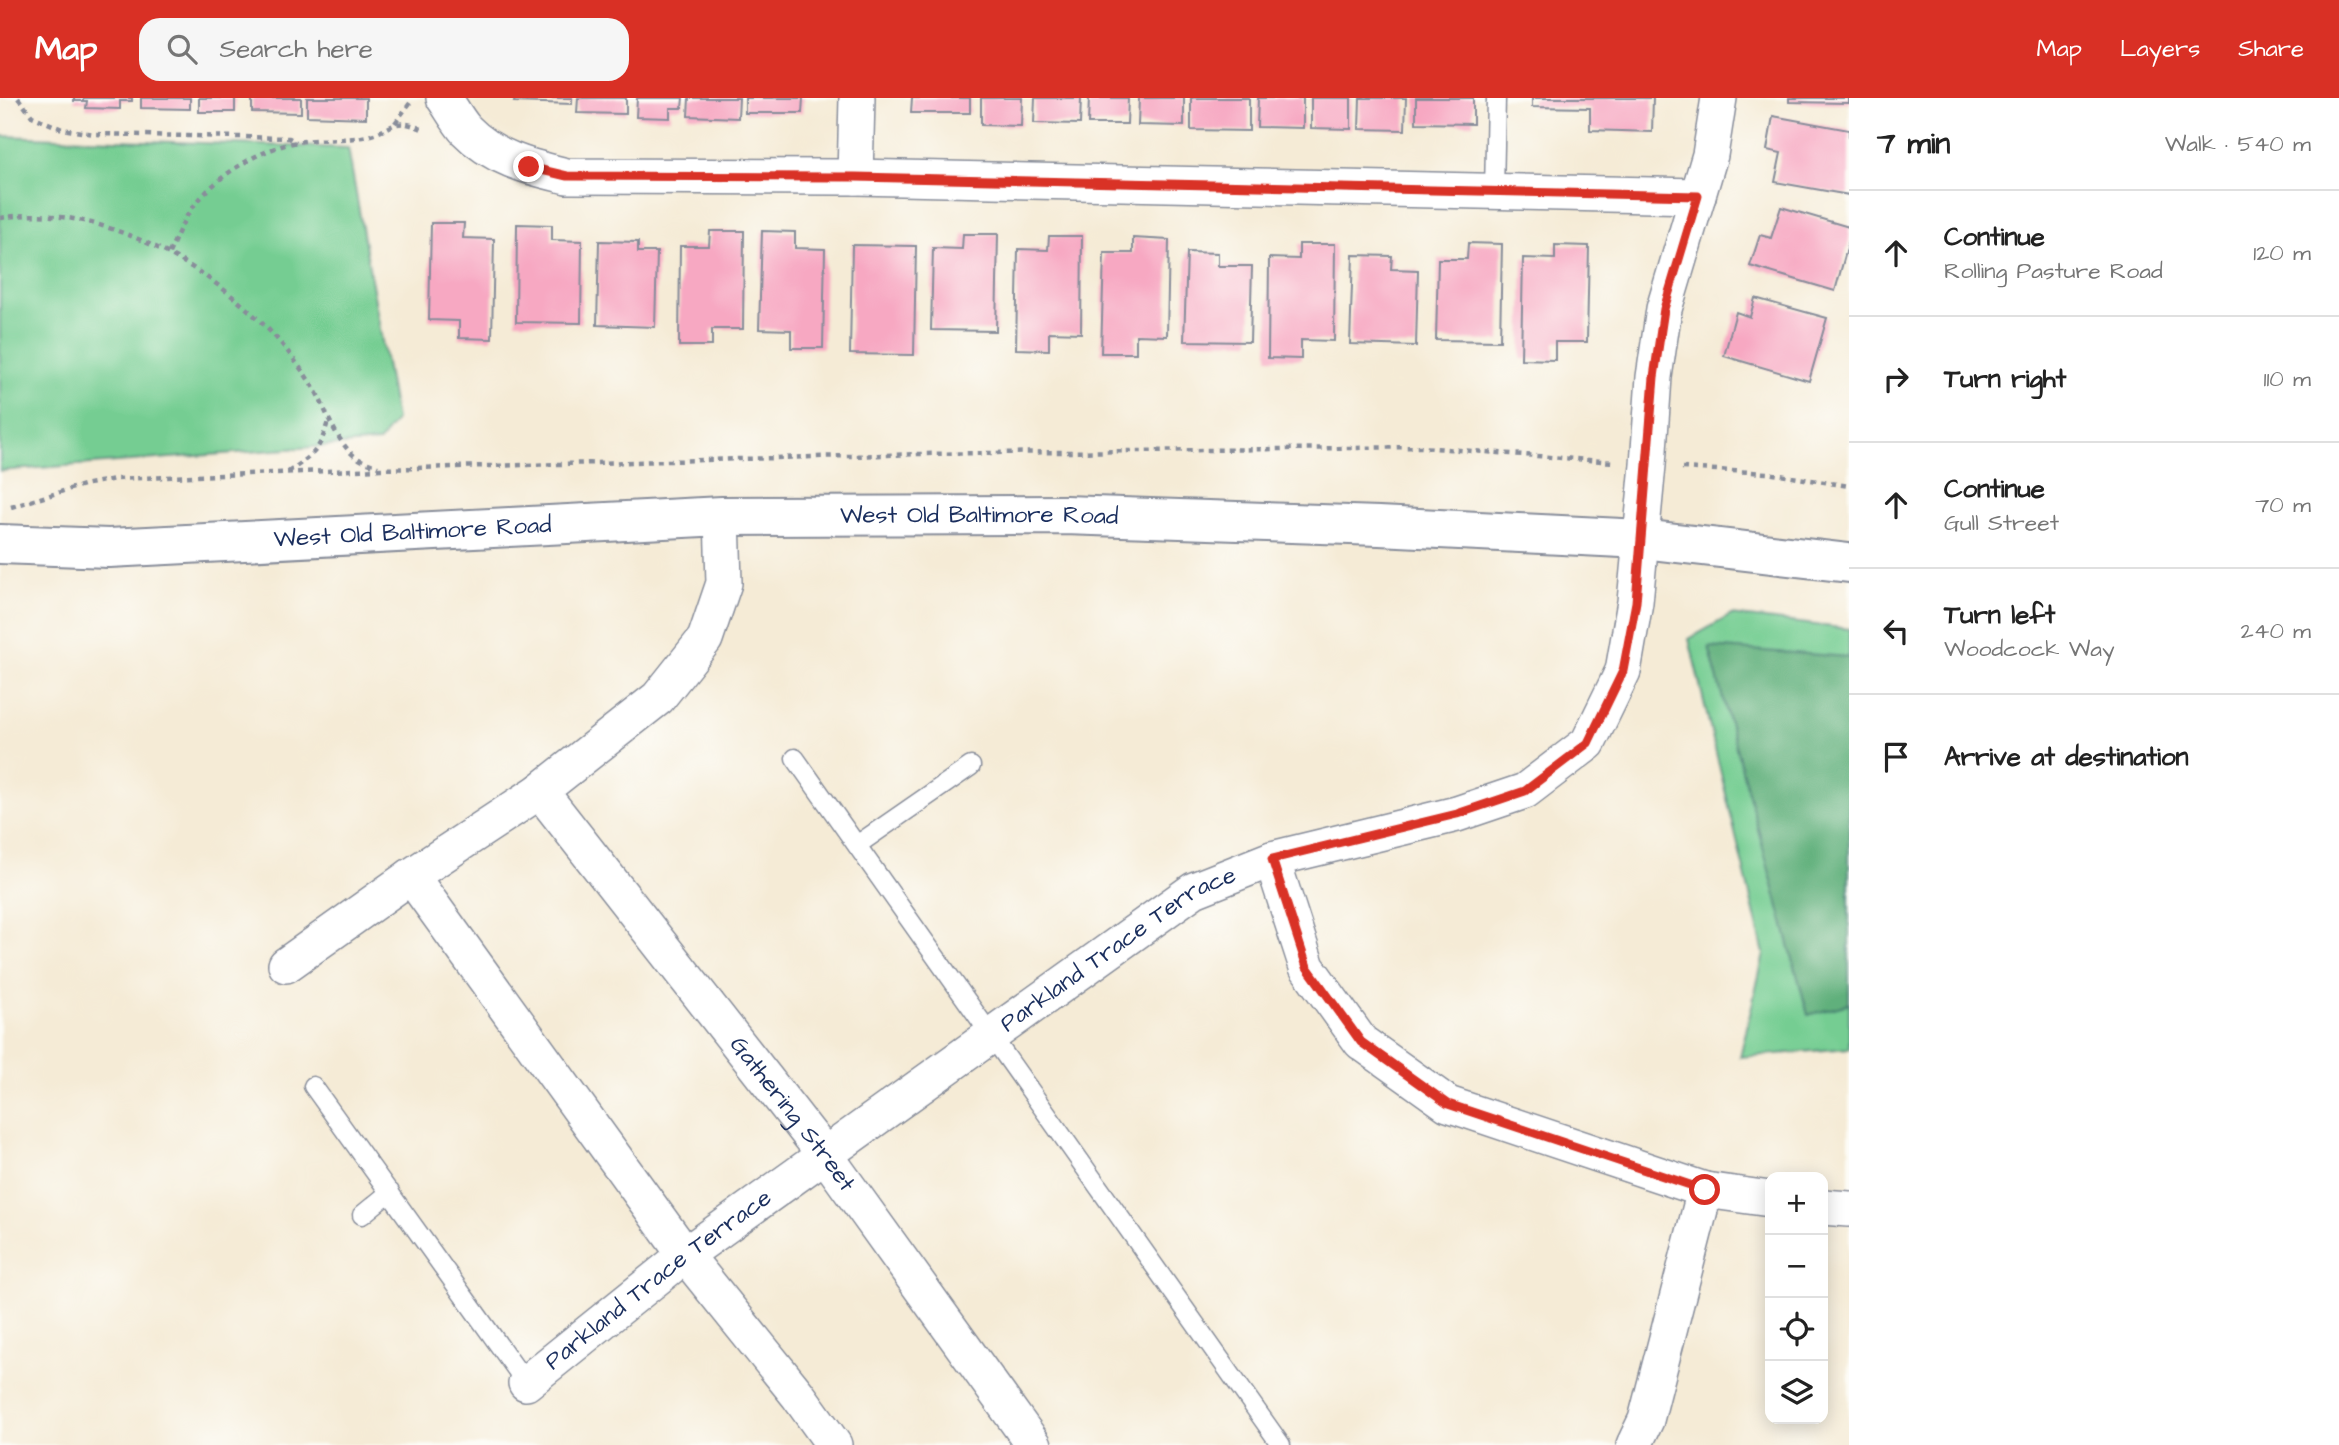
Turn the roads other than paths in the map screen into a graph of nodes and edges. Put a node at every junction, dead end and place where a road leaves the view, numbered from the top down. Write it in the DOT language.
graph roads {
  1 [pos="444,98"];
  2 [pos="857,98"];
  3 [pos="1496,98"];
  4 [pos="1719,98"];
  5 [pos="855,177"];
  6 [pos="1494,191"];
  7 [pos="1698,196"];
  8 [pos="722,516"];
  9 [pos="1642,539"];
  10 [pos="0,544"];
  11 [pos="109,548"];
  12 [pos="1849,563"];
  13 [pos="0,570"];
  14 [pos="795,758"];
  15 [pos="971,766"];
  16 [pos="540,791"];
  17 [pos="857,845"];
  18 [pos="1272,859"];
  19 [pos="411,876"];
  20 [pos="286,965"];
  21 [pos="992,1034"];
  22 [pos="313,1086"];
  23 [pos="826,1156"];
  24 [pos="1705,1190"];
  25 [pos="390,1192"];
  26 [pos="1765,1198"];
  27 [pos="1828,1207"];
  28 [pos="1849,1209"];
  29 [pos="362,1215"];
  30 [pos="685,1255"];
  31 [pos="526,1382"];
  32 [pos="834,1445"];
  33 [pos="1034,1445"];
  34 [pos="1281,1445"];
  35 [pos="1634,1445"];
  1 -- 5 [label="street"];
  2 -- 5 [label="street"];
  3 -- 6 [label="lane"];
  4 -- 7 [label="street, Parkland Trace Terrace"];
  5 -- 6 [label="street"];
  6 -- 7 [label="street"];
  7 -- 9 [label="street, Parkland Trace Terrace"];
  8 -- 9 [label="street, West Old Baltimore Road"];
  8 -- 11 [label="street, West Old Baltimore Road"];
  8 -- 16 [label="street"];
  9 -- 12 [label="street, West Old Baltimore Road"];
  9 -- 18 [label="street, Parkland Trace Terrace"];
  10 -- 11 [label="street, West Old Baltimore Road"];
  11 -- 13 [label="street, West Old Baltimore Road"];
  14 -- 17 [label="lane"];
  15 -- 17 [label="lane"];
  16 -- 19 [label="street"];
  16 -- 23 [label="street, Gathering Street"];
  17 -- 21 [label="lane"];
  18 -- 21 [label="street, Parkland Trace Terrace"];
  18 -- 24 [label="street"];
  19 -- 20 [label="street"];
  19 -- 30 [label="street"];
  21 -- 23 [label="street, Parkland Trace Terrace"];
  21 -- 34 [label="lane"];
  22 -- 25 [label="lane"];
  23 -- 30 [label="street, Parkland Trace Terrace"];
  23 -- 33 [label="street, Gathering Street"];
  24 -- 26 [label="street"];
  24 -- 35 [label="street"];
  25 -- 29 [label="lane"];
  25 -- 31 [label="lane"];
  27 -- 28 [label="street"];
  30 -- 31 [label="street, Parkland Trace Terrace"];
  30 -- 32 [label="street"];
}
